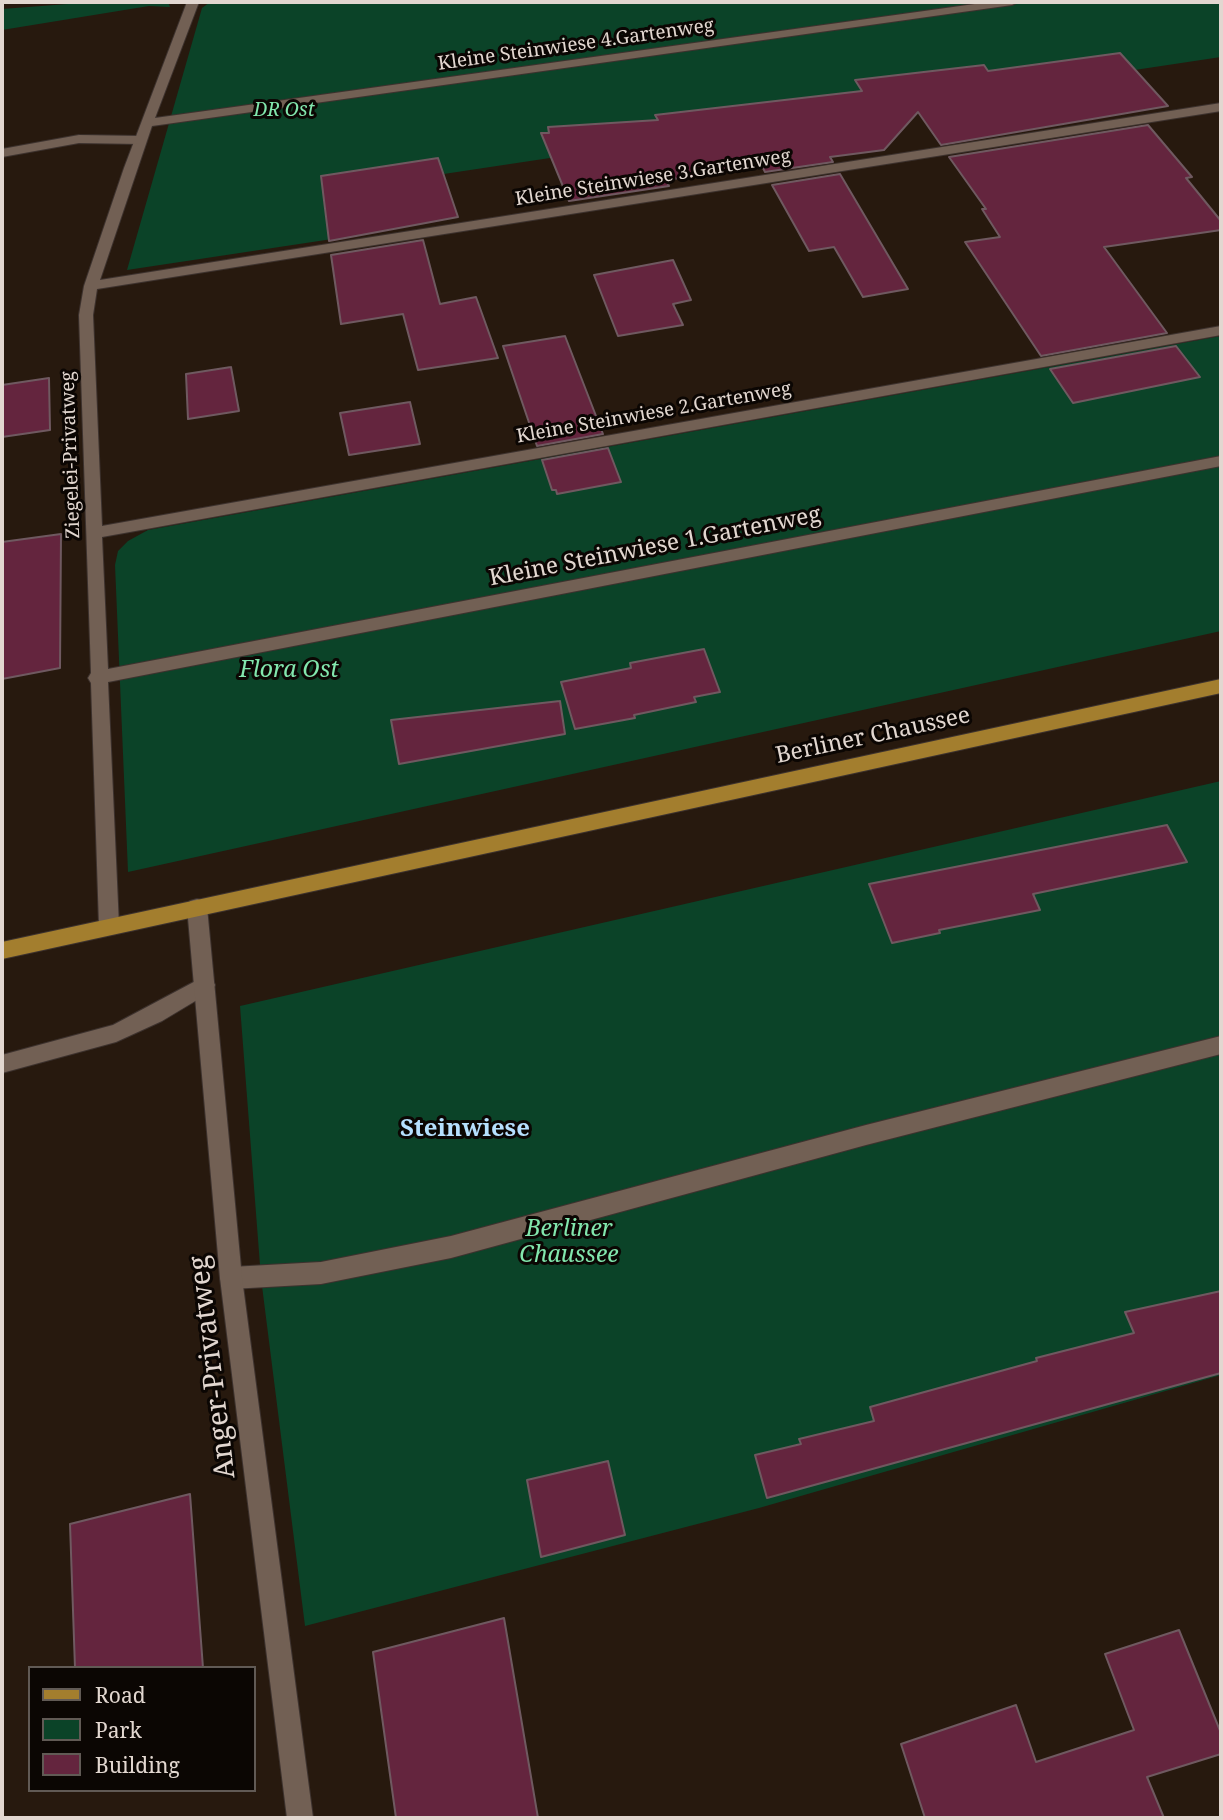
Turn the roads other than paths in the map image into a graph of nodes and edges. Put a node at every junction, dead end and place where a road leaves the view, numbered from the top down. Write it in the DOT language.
graph roads {
  1 [pos="193,2"];
  2 [pos="1012,2"];
  3 [pos="1221,107"];
  4 [pos="146,122"];
  5 [pos="140,140"];
  6 [pos="2,153"];
  7 [pos="91,286"];
  8 [pos="1221,331"];
  9 [pos="1221,461"];
  10 [pos="93,533"];
  11 [pos="97,678"];
  12 [pos="1221,686"];
  13 [pos="197,907"];
  14 [pos="109,926"];
  15 [pos="2,951"];
  16 [pos="205,985"];
  17 [pos="1221,1045"];
  18 [pos="2,1064"];
  19 [pos="231,1278"];
  20 [pos="300,1818"];
  1 -- 4 [label="street, Ziegelei-Privatweg"];
  2 -- 4 [label="street, Kleine Steinwiese 4.Gartenweg"];
  3 -- 7 [label="street, Kleine Steinwiese 3.Gartenweg"];
  4 -- 5 [label="street, Ziegelei-Privatweg"];
  5 -- 6 [label="street"];
  5 -- 7 [label="street, Ziegelei-Privatweg"];
  7 -- 10 [label="street, Ziegelei-Privatweg"];
  8 -- 10 [label="street, Kleine Steinwiese 2.Gartenweg"];
  9 -- 11 [label="street, Kleine Steinwiese 1.Gartenweg"];
  10 -- 11 [label="street, Ziegelei-Privatweg"];
  11 -- 14 [label="street, Ziegelei-Privatweg"];
  12 -- 13 [label="main road, Berliner Chaussee"];
  13 -- 14 [label="main road, Berliner Chaussee"];
  13 -- 16 [label="street, Anger-Privatweg"];
  14 -- 15 [label="main road, Berliner Chaussee"];
  16 -- 18 [label="street"];
  16 -- 19 [label="street, Anger-Privatweg"];
  17 -- 19 [label="street"];
  19 -- 20 [label="street, Anger-Privatweg"];
}
